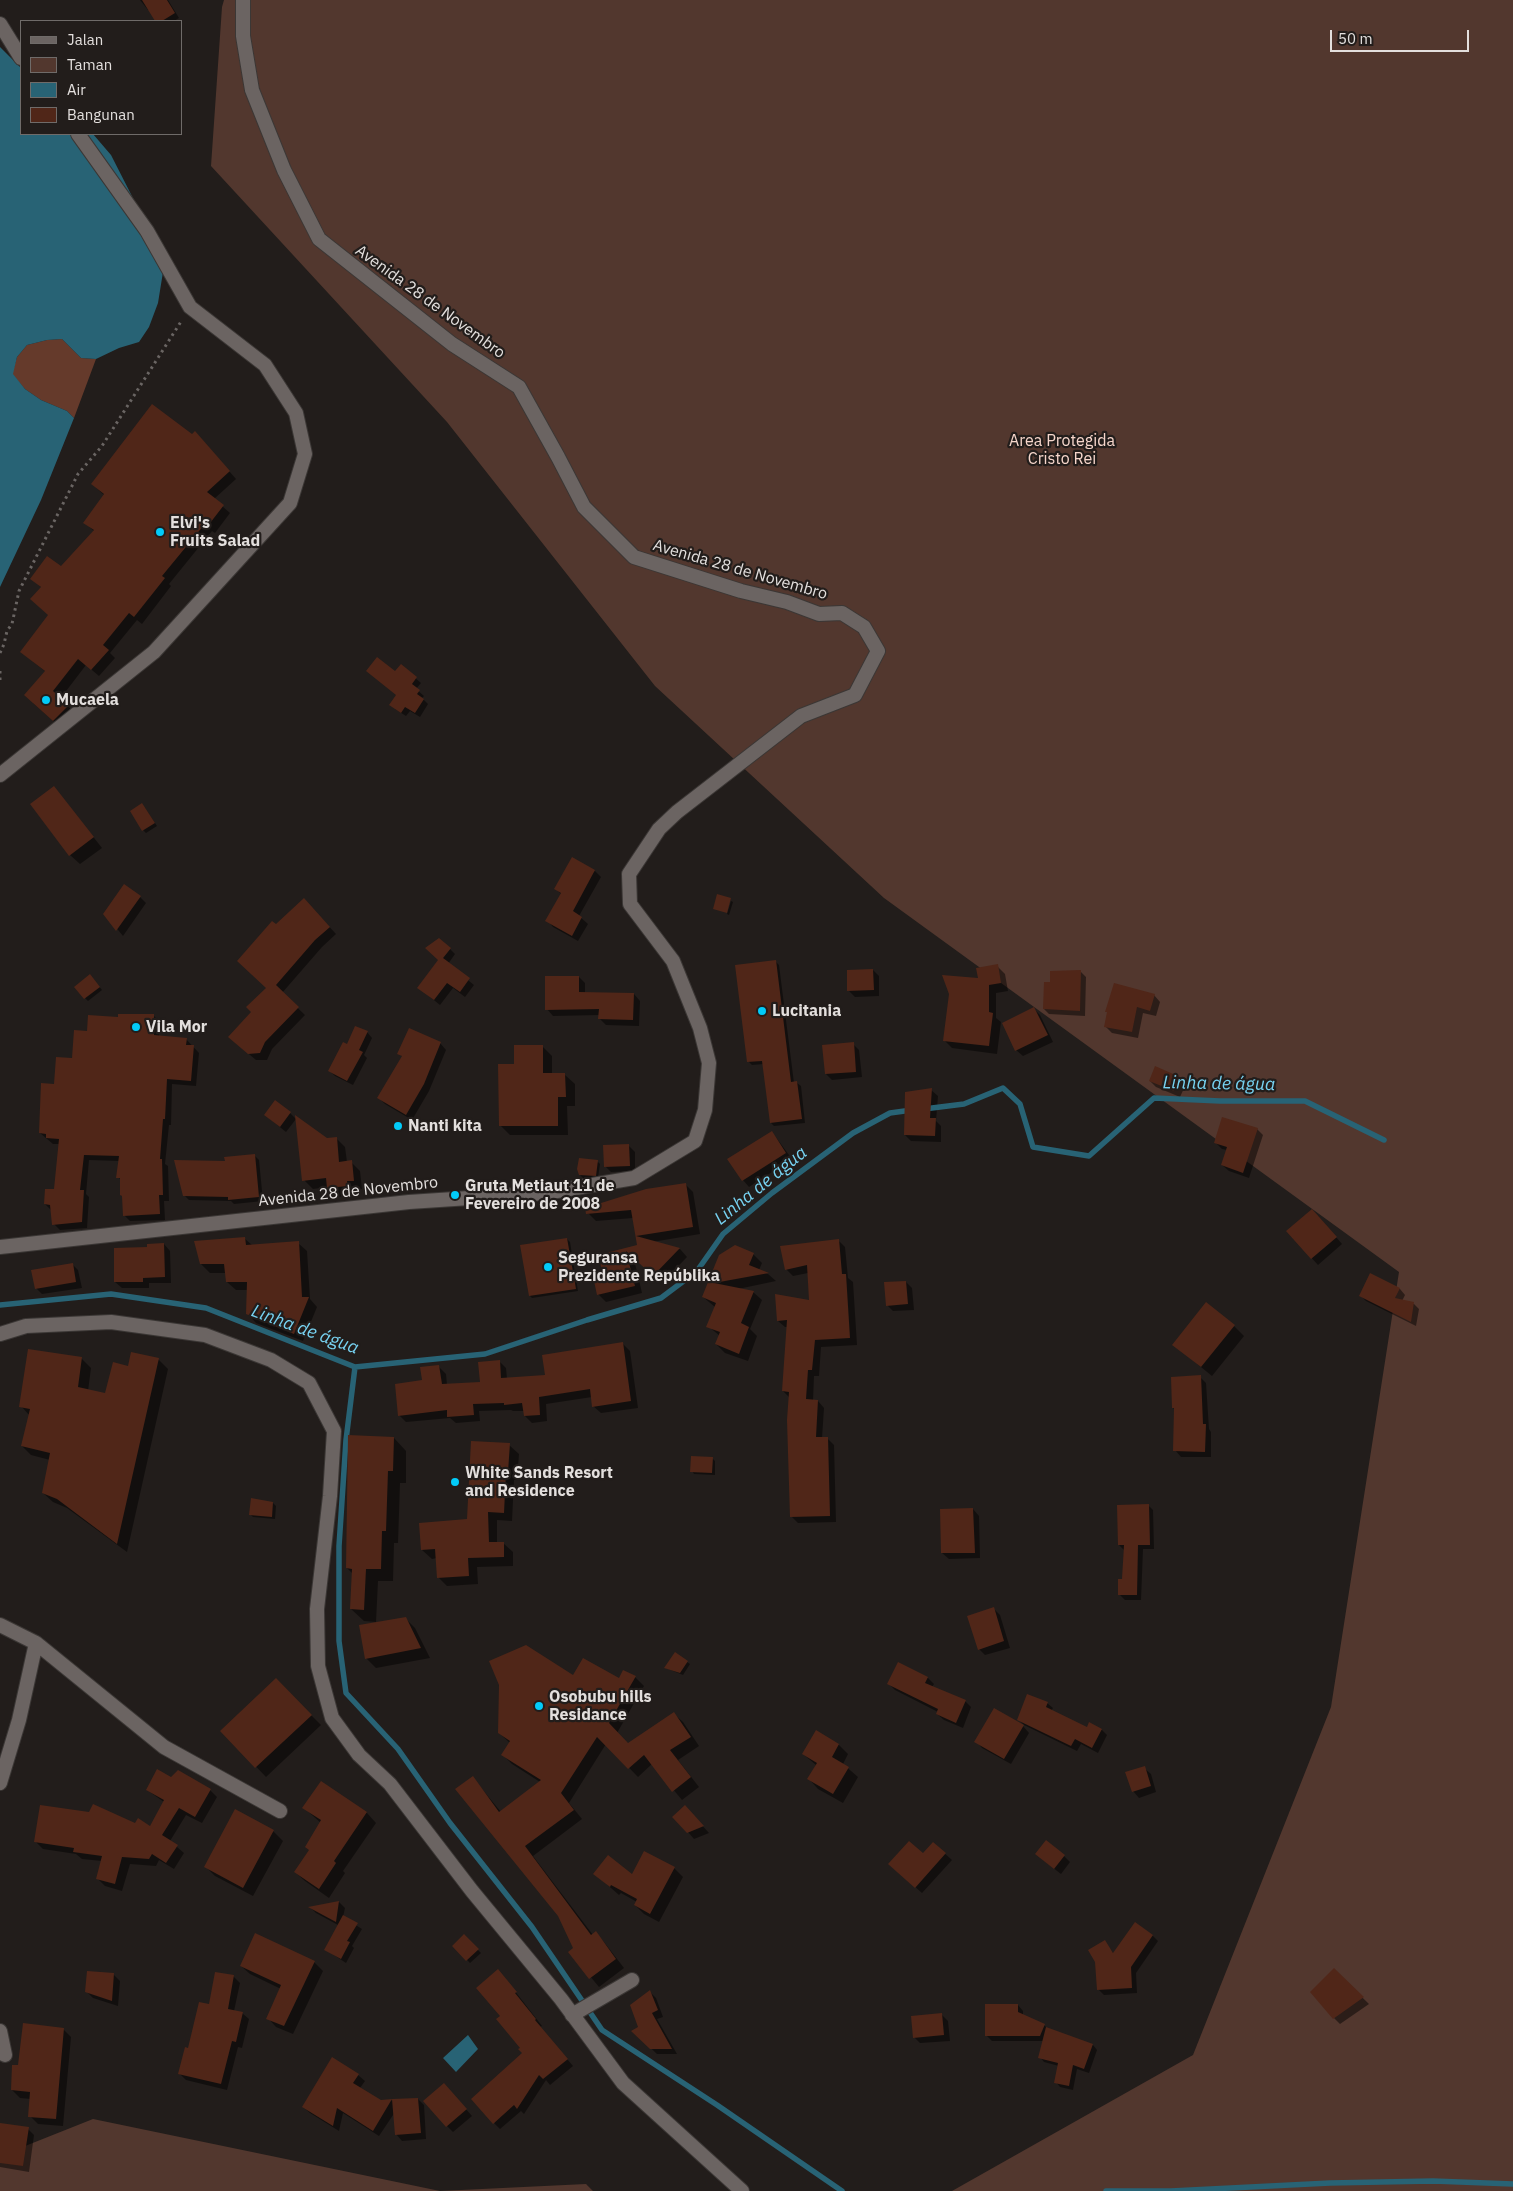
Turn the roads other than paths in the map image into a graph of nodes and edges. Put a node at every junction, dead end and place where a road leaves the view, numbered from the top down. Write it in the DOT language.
graph roads {
  1 [pos="243,0"];
  2 [pos="0,24"];
  3 [pos="20,56"];
  4 [pos="79,135"];
  5 [pos="0,775"];
  6 [pos="0,1247"];
  7 [pos="0,1334"];
  8 [pos="0,1625"];
  9 [pos="36,1643"];
  10 [pos="0,1783"];
  11 [pos="280,1811"];
  12 [pos="632,1980"];
  13 [pos="572,2014"];
  14 [pos="0,2031"];
  15 [pos="5,2055"];
  16 [pos="742,2191"];
  1 -- 6 [label="street, Avenida 28 de Novembro"];
  2 -- 3 [label="street"];
  4 -- 5 [label="street"];
  7 -- 13 [label="street"];
  8 -- 9 [label="street"];
  9 -- 10 [label="street"];
  9 -- 11 [label="street"];
  12 -- 13 [label="street"];
  13 -- 16 [label="street"];
  14 -- 15 [label="street"];
}
